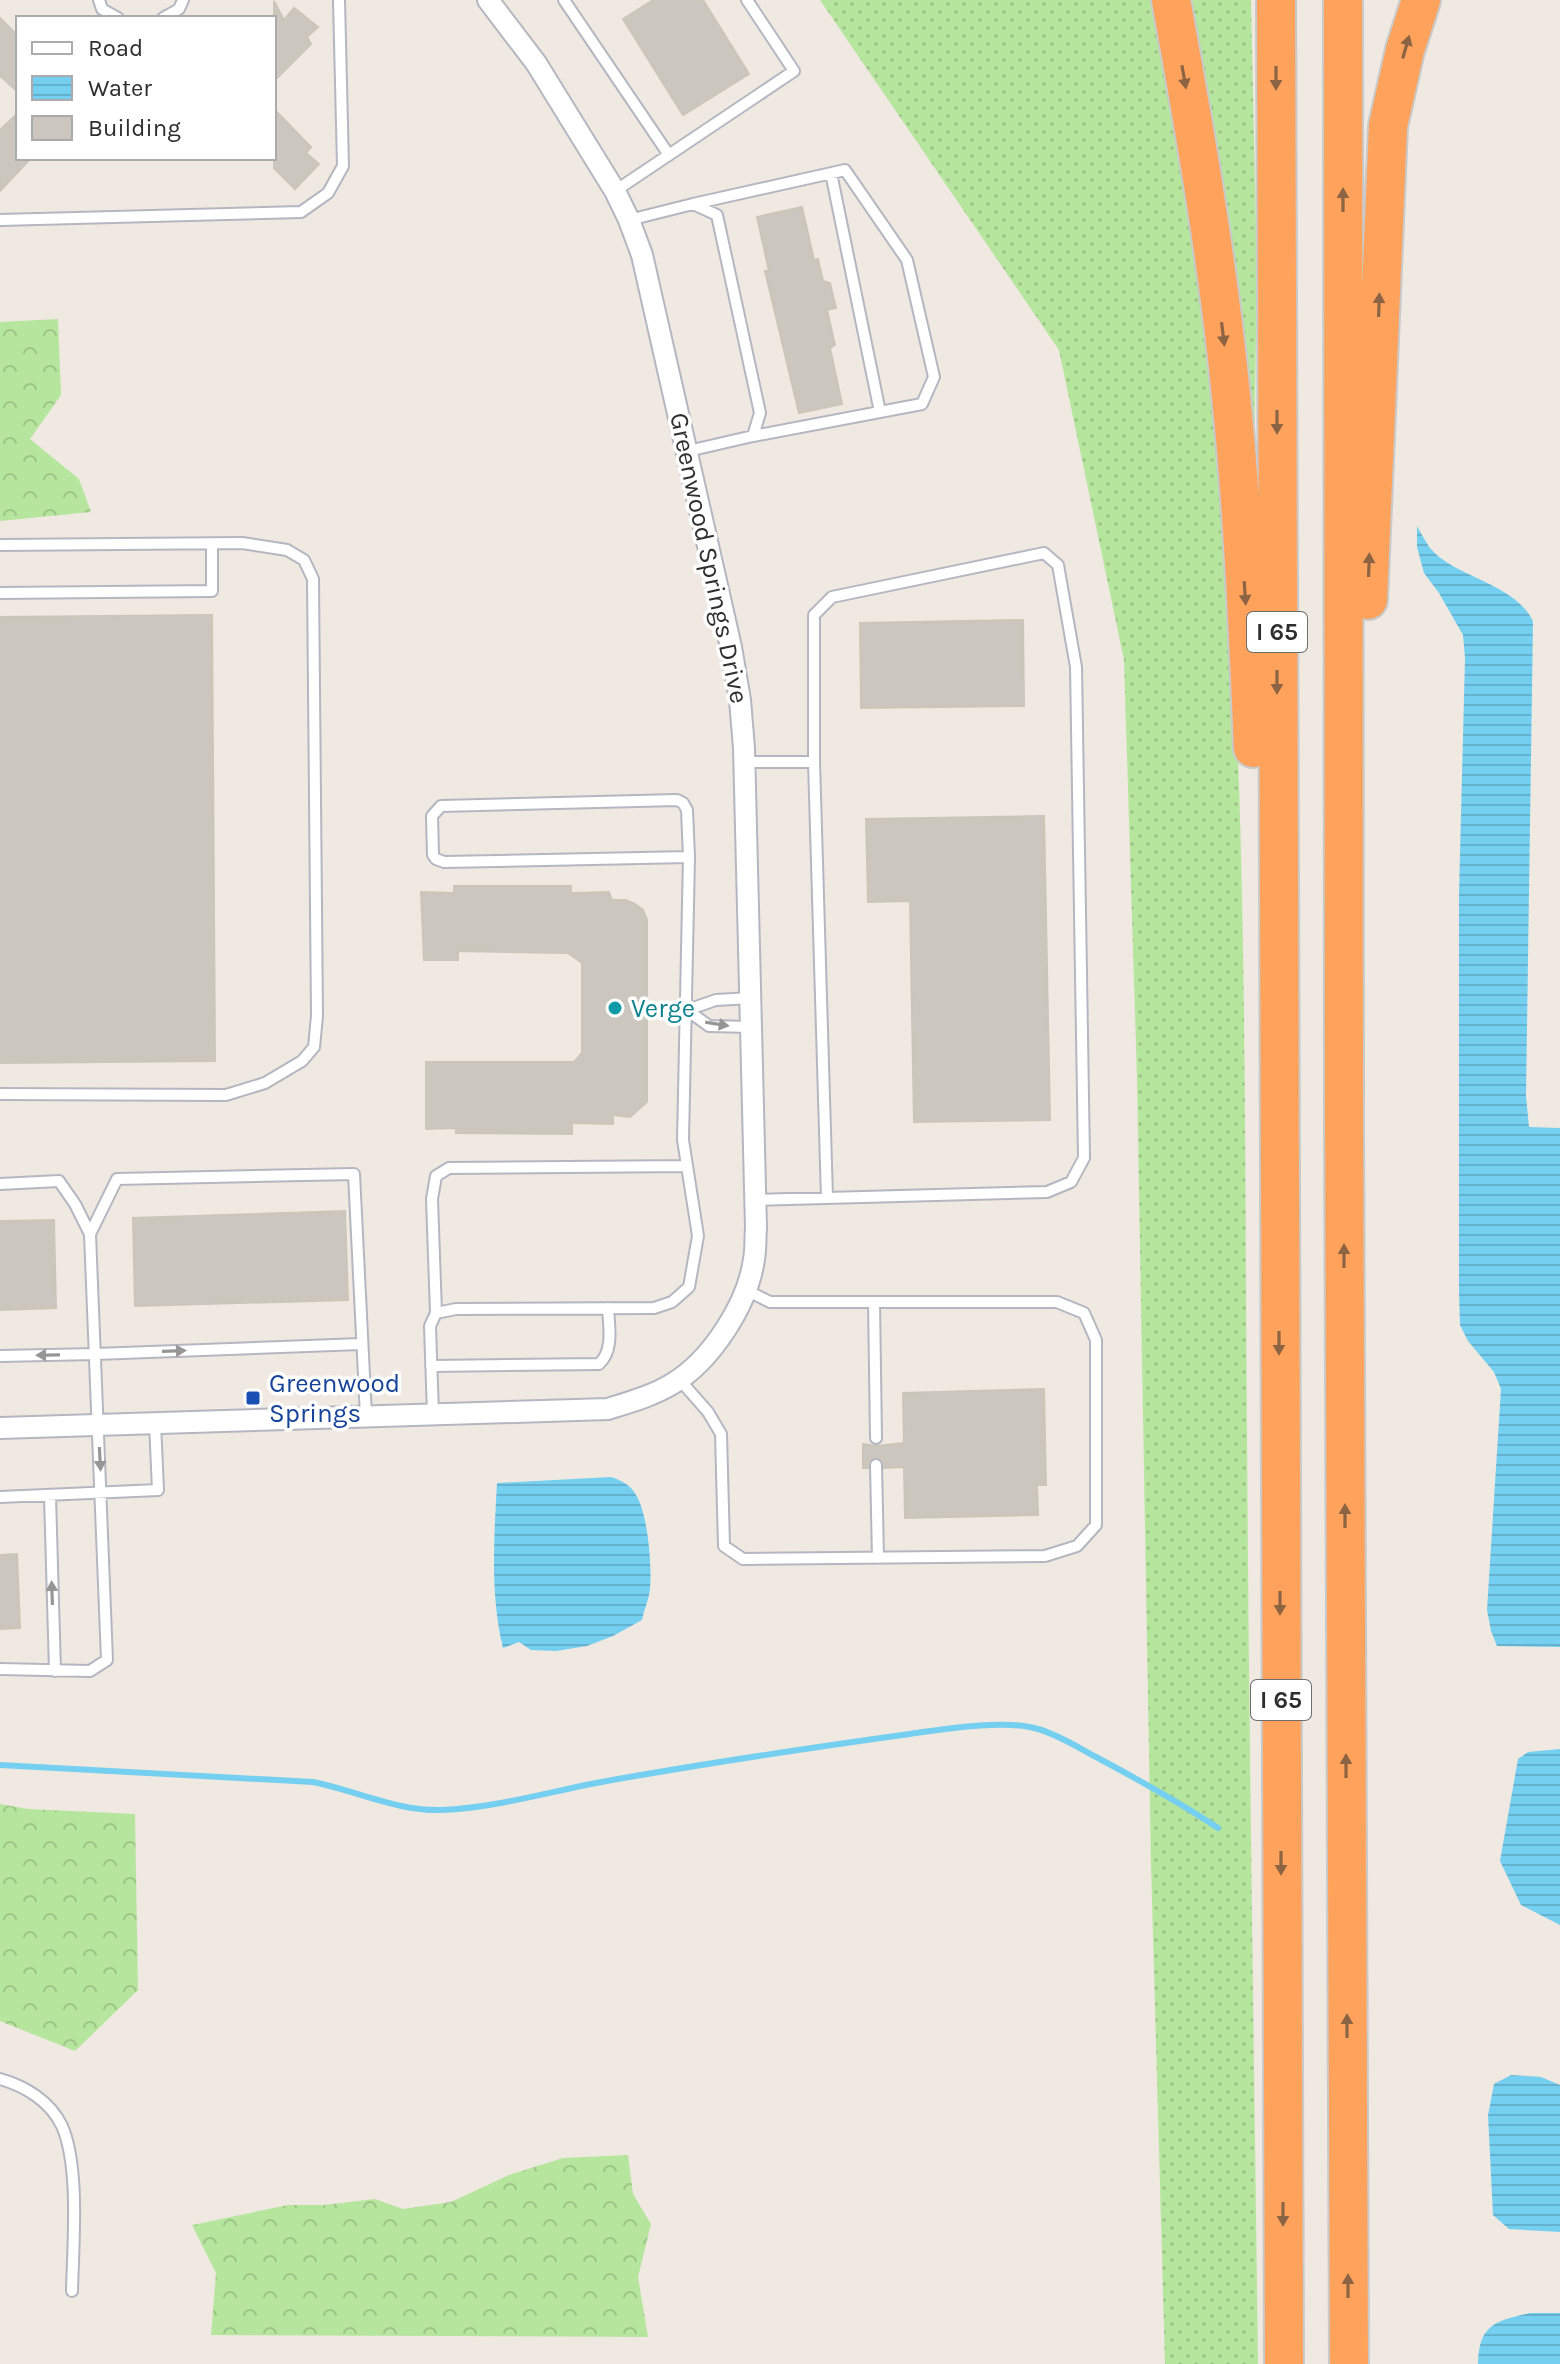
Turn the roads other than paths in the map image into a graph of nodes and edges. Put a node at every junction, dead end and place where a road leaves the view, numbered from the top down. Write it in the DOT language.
graph roads {
  1 [pos="99,0"];
  2 [pos="183,0"];
  3 [pos="339,0"];
  4 [pos="488,0"];
  5 [pos="564,0"];
  6 [pos="747,0"];
  7 [pos="1171,0"];
  8 [pos="1276,0"];
  9 [pos="1343,0"];
  10 [pos="1421,0"];
  11 [pos="114,16"];
  12 [pos="167,16"];
  13 [pos="669,155"];
  14 [pos="831,173"];
  15 [pos="615,191"];
  16 [pos="693,204"];
  17 [pos="0,220"];
  18 [pos="629,220"];
  19 [pos="880,412"];
  20 [pos="753,436"];
  21 [pos="688,451"];
  22 [pos="212,544"];
  23 [pos="0,545"];
  24 [pos="0,593"];
  25 [pos="744,762"];
  26 [pos="814,762"];
  27 [pos="689,857"];
  28 [pos="751,998"];
  29 [pos="687,1010"];
  30 [pos="752,1027"];
  31 [pos="0,1094"];
  32 [pos="1344,1118"];
  33 [pos="687,1166"];
  34 [pos="0,1184"];
  35 [pos="827,1198"];
  36 [pos="755,1200"];
  37 [pos="90,1234"];
  38 [pos="1279,1265"];
  39 [pos="746,1290"];
  40 [pos="874,1302"];
  41 [pos="608,1308"];
  42 [pos="436,1313"];
  43 [pos="361,1344"];
  44 [pos="96,1354"];
  45 [pos="0,1356"];
  46 [pos="431,1366"];
  47 [pos="679,1379"];
  48 [pos="433,1414"];
  49 [pos="366,1416"];
  50 [pos="155,1423"];
  51 [pos="98,1425"];
  52 [pos="0,1428"];
  53 [pos="876,1438"];
  54 [pos="876,1465"];
  55 [pos="102,1492"];
  56 [pos="50,1496"];
  57 [pos="0,1497"];
  58 [pos="878,1558"];
  59 [pos="0,1669"];
  60 [pos="55,1671"];
  61 [pos="0,2079"];
  62 [pos="72,2291"];
  63 [pos="1284,2364"];
  64 [pos="1349,2364"];
  1 -- 11 [label="lane"];
  2 -- 12 [label="lane"];
  3 -- 17 [label="lane"];
  4 -- 15 [label="street, Greenwood Springs Drive"];
  5 -- 13 [label="lane"];
  6 -- 13 [label="lane"];
  7 -- 38 [label="highway, one-way"];
  8 -- 38 [label="highway, I 65, one-way"];
  32 -- 9 [label="highway, I 65, one-way"];
  32 -- 10 [label="highway, one-way"];
  13 -- 15 [label="lane"];
  14 -- 16 [label="lane"];
  14 -- 19 [label="lane"];
  14 -- 19 [label="lane"];
  15 -- 18 [label="street, Greenwood Springs Drive"];
  16 -- 18 [label="lane"];
  16 -- 20 [label="lane"];
  18 -- 21 [label="street, Greenwood Springs Drive"];
  19 -- 20 [label="lane"];
  20 -- 21 [label="lane"];
  21 -- 25 [label="street, Greenwood Springs Drive"];
  22 -- 23 [label="lane"];
  22 -- 24 [label="lane"];
  22 -- 31 [label="lane"];
  25 -- 26 [label="lane"];
  25 -- 28 [label="street, Greenwood Springs Drive"];
  26 -- 35 [label="lane"];
  26 -- 35 [label="lane"];
  27 -- 27 [label="lane"];
  27 -- 29 [label="lane"];
  28 -- 29 [label="lane"];
  28 -- 30 [label="street, Greenwood Springs Drive"];
  29 -- 30 [label="lane, one-way"];
  29 -- 33 [label="lane"];
  30 -- 36 [label="street, Greenwood Springs Drive"];
  64 -- 32 [label="highway, I 65, one-way"];
  33 -- 41 [label="lane"];
  33 -- 42 [label="lane"];
  34 -- 37 [label="lane"];
  35 -- 36 [label="lane"];
  36 -- 39 [label="street, Greenwood Springs Drive"];
  37 -- 43 [label="lane"];
  37 -- 44 [label="lane"];
  38 -- 63 [label="highway, I 65, one-way"];
  39 -- 40 [label="lane"];
  39 -- 47 [label="street, Greenwood Springs Drive"];
  40 -- 53 [label="lane"];
  40 -- 58 [label="lane"];
  41 -- 42 [label="lane"];
  41 -- 46 [label="lane"];
  42 -- 46 [label="lane"];
  44 -- 43 [label="lane, one-way"];
  43 -- 49 [label="lane"];
  44 -- 45 [label="lane, one-way"];
  44 -- 51 [label="lane"];
  46 -- 48 [label="lane"];
  47 -- 48 [label="street, Greenwood Springs Drive"];
  47 -- 58 [label="lane"];
  48 -- 49 [label="street, Greenwood Springs Drive"];
  49 -- 50 [label="street, Greenwood Springs Drive"];
  50 -- 51 [label="street, Greenwood Springs Drive"];
  50 -- 55 [label="lane"];
  51 -- 52 [label="street, Greenwood Springs Drive"];
  51 -- 55 [label="lane, one-way"];
  54 -- 58 [label="lane"];
  55 -- 56 [label="lane"];
  55 -- 60 [label="lane"];
  56 -- 57 [label="lane"];
  60 -- 56 [label="lane, one-way"];
  59 -- 60 [label="lane"];
  61 -- 62 [label="lane"];
}
